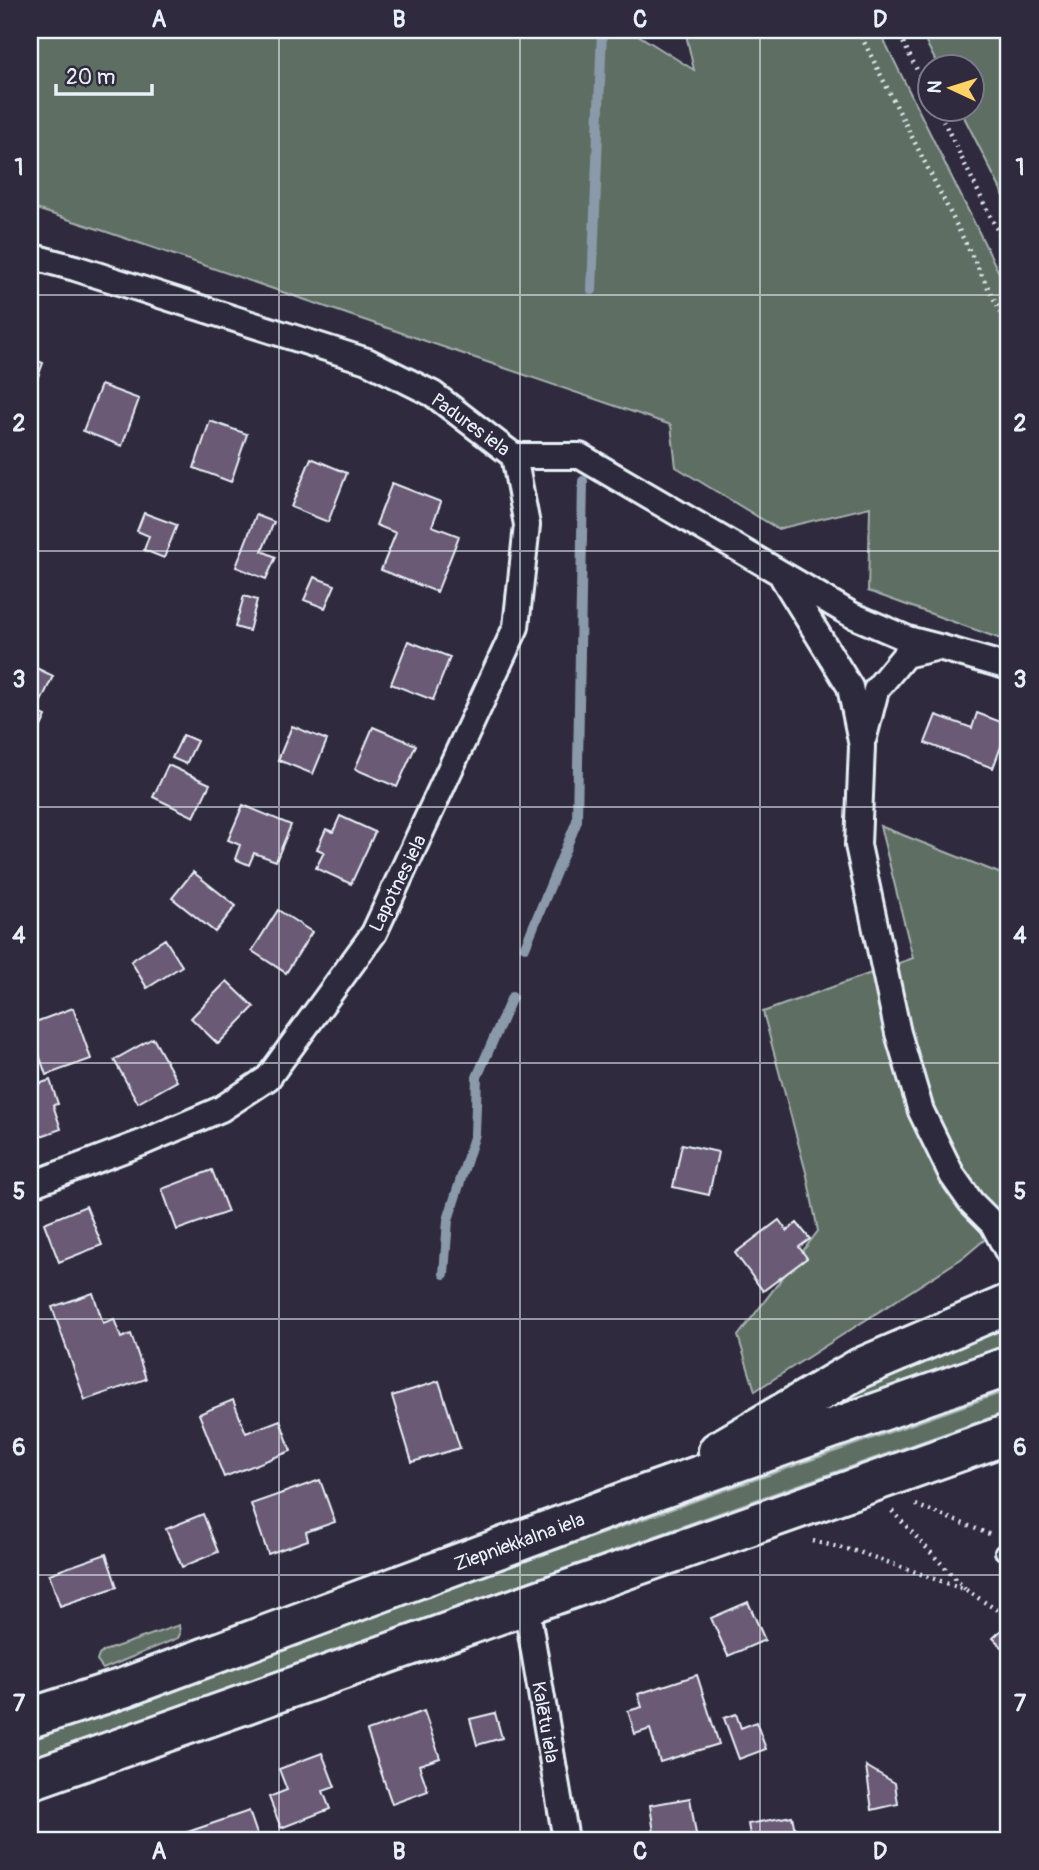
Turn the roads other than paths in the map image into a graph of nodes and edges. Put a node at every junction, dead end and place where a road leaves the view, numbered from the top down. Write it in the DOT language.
graph roads {
  1 [pos="30,256"];
  2 [pos="514,457"];
  3 [pos="782,575"];
  4 [pos="939,647"];
  5 [pos="1009,667"];
  6 [pos="862,746"];
  7 [pos="30,1185"];
  8 [pos="1009,1254"];
  9 [pos="1009,1304"];
  10 [pos="1009,1366"];
  11 [pos="1009,1434"];
  12 [pos="638,1497"];
  13 [pos="526,1604"];
  14 [pos="30,1718"];
  15 [pos="30,1780"];
  16 [pos="566,1840"];
  1 -- 2 [label="street, Padures iela"];
  2 -- 3 [label="street, Padures iela"];
  2 -- 7 [label="street, Lapotnes iela"];
  3 -- 4 [label="street, Padures iela"];
  3 -- 6 [label="street"];
  4 -- 5 [label="street, Padures iela"];
  4 -- 6 [label="street"];
  6 -- 8 [label="street"];
  9 -- 12 [label="highway"];
  10 -- 12 [label="highway, Ziepniekkalna iela"];
  11 -- 13 [label="highway"];
  12 -- 14 [label="highway, Ziepniekkalna iela"];
  13 -- 15 [label="highway"];
  13 -- 16 [label="street, Kalētu iela"];
}
